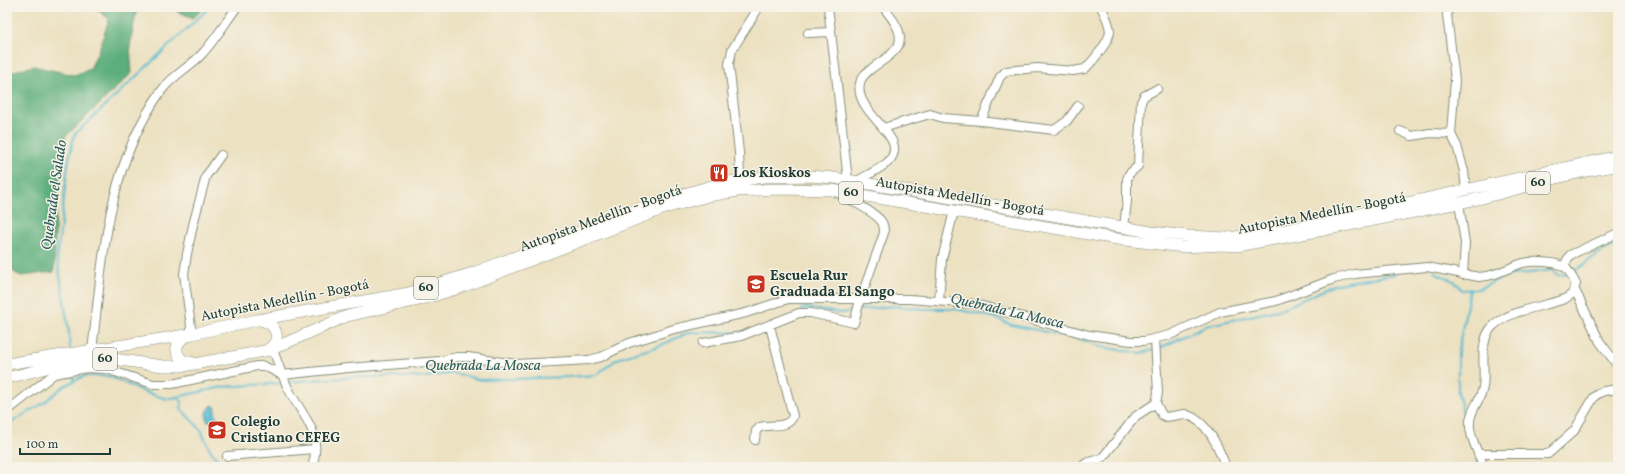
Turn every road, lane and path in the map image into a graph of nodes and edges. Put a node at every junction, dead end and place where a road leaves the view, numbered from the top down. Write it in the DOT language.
graph roads {
  1 [pos="236,7"];
  2 [pos="759,7"];
  3 [pos="828,7"];
  4 [pos="883,7"];
  5 [pos="1100,7"];
  6 [pos="1449,7"];
  7 [pos="831,32"];
  8 [pos="808,33"];
  9 [pos="1157,89"];
  10 [pos="1078,106"];
  11 [pos="981,121"];
  12 [pos="883,128"];
  13 [pos="1400,130"];
  14 [pos="1451,134"];
  15 [pos="221,155"];
  16 [pos="1618,156"];
  17 [pos="1618,166"];
  18 [pos="740,179"];
  19 [pos="852,181"];
  20 [pos="832,190"];
  21 [pos="1466,190"];
  22 [pos="1459,203"];
  23 [pos="954,211"];
  24 [pos="1124,227"];
  25 [pos="1618,233"];
  26 [pos="1566,268"];
  27 [pos="1463,275"];
  28 [pos="1575,290"];
  29 [pos="860,300"];
  30 [pos="939,301"];
  31 [pos="257,320"];
  32 [pos="770,326"];
  33 [pos="192,334"];
  34 [pos="703,343"];
  35 [pos="1155,346"];
  36 [pos="268,350"];
  37 [pos="92,351"];
  38 [pos="204,363"];
  39 [pos="7,364"];
  40 [pos="1618,366"];
  41 [pos="7,378"];
  42 [pos="285,381"];
  43 [pos="1618,389"];
  44 [pos="1156,403"];
  45 [pos="7,411"];
  46 [pos="755,440"];
  47 [pos="315,449"];
  48 [pos="1478,454"];
  49 [pos="227,456"];
  50 [pos="1103,458"];
  51 [pos="314,465"];
  52 [pos="1082,467"];
  53 [pos="1104,467"];
  54 [pos="1226,467"];
  55 [pos="1484,467"];
  1 -- 37 [label="street"];
  2 -- 18 [label="street"];
  3 -- 7 [label="street"];
  4 -- 12 [label="street"];
  5 -- 11 [label="street"];
  6 -- 14 [label="street"];
  7 -- 8 [label="street"];
  7 -- 19 [label="street"];
  9 -- 24 [label="street"];
  10 -- 11 [label="street"];
  11 -- 12 [label="street"];
  12 -- 19 [label="street"];
  13 -- 14 [label="street"];
  14 -- 21 [label="street"];
  15 -- 33 [label="street"];
  16 -- 21 [label="highway, Autopista Medellín - Bogotá / 60"];
  17 -- 22 [label="highway, Autopista Medellín - Bogotá / 60"];
  18 -- 19 [label="highway, Autopista Medellín - Bogotá / 60"];
  18 -- 31 [label="highway, Autopista Medellín - Bogotá / 60"];
  19 -- 24 [label="highway, Autopista Medellín - Bogotá / 60"];
  20 -- 23 [label="highway, Autopista Medellín - Bogotá / 60"];
  20 -- 29 [label="street"];
  20 -- 36 [label="highway, Autopista Medellín - Bogotá / 60"];
  21 -- 24 [label="highway, Autopista Medellín - Bogotá / 60"];
  22 -- 23 [label="highway, Autopista Medellín - Bogotá / 60"];
  22 -- 27 [label="street"];
  23 -- 30 [label="street"];
  25 -- 26 [label="street"];
  26 -- 27 [label="street"];
  26 -- 28 [label="street"];
  27 -- 35 [label="street"];
  28 -- 40 [label="street"];
  28 -- 48 [label="street"];
  29 -- 30 [label="street"];
  29 -- 32 [label="street"];
  29 -- 42 [label="street"];
  30 -- 35 [label="street"];
  31 -- 33 [label="highway, Autopista Medellín - Bogotá / 60"];
  31 -- 36 [label="highway"];
  32 -- 34 [label="street"];
  32 -- 46 [label="street"];
  33 -- 37 [label="highway, Autopista Medellín - Bogotá / 60"];
  33 -- 38 [label="highway"];
  35 -- 44 [label="street"];
  36 -- 38 [label="highway, Autopista Medellín - Bogotá / 60"];
  36 -- 42 [label="street"];
  37 -- 39 [label="highway, Autopista Medellín - Bogotá / 60"];
  38 -- 41 [label="highway, Autopista Medellín - Bogotá / 60"];
  42 -- 45 [label="street"];
  42 -- 47 [label="street"];
  43 -- 48 [label="street"];
  44 -- 50 [label="street"];
  44 -- 54 [label="street"];
  47 -- 49 [label="street"];
  47 -- 51 [label="street"];
  48 -- 55 [label="street"];
  50 -- 52 [label="street"];
  50 -- 53 [label="street"];
}
